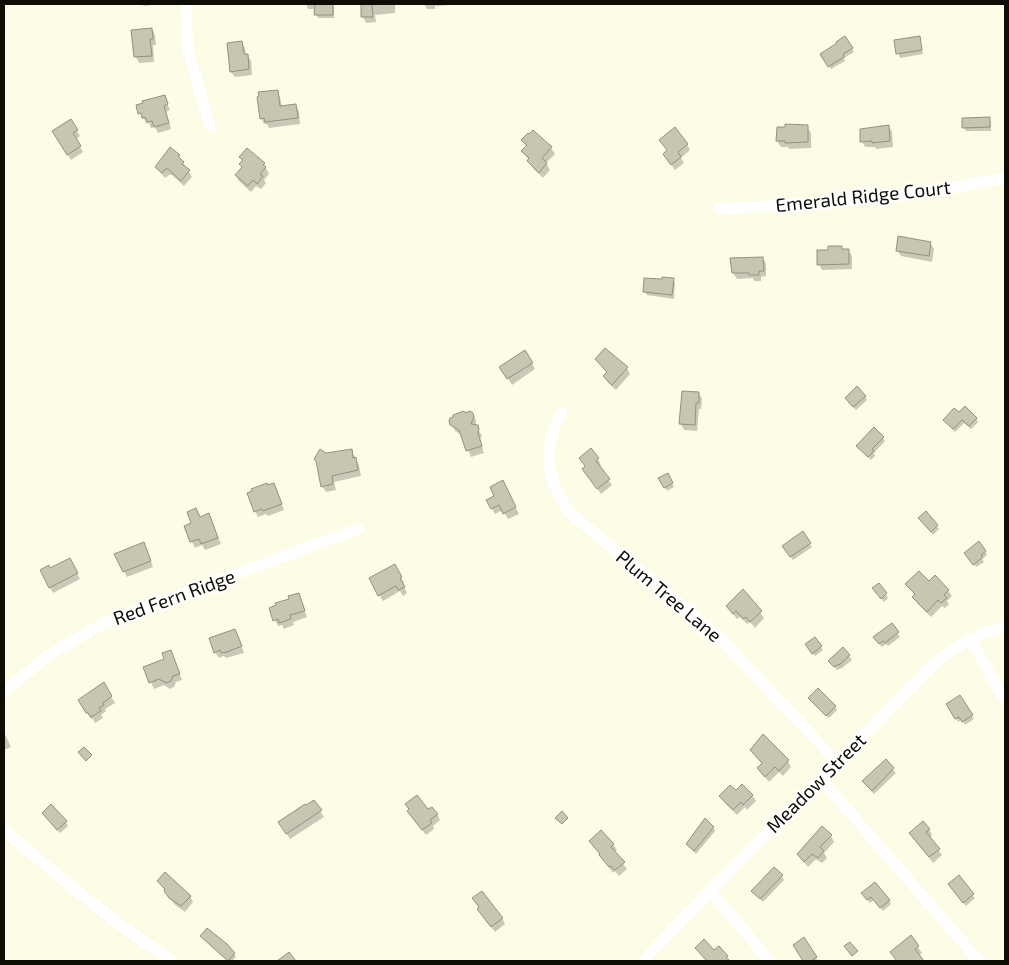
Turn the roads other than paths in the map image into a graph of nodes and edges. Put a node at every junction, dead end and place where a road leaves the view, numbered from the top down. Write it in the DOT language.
graph roads {
  1 [pos="186,4"];
  2 [pos="210,126"];
  3 [pos="1005,178"];
  4 [pos="720,209"];
  5 [pos="562,413"];
  6 [pos="358,528"];
  7 [pos="1005,627"];
  8 [pos="971,639"];
  9 [pos="4,692"];
  10 [pos="1005,699"];
  11 [pos="837,762"];
  12 [pos="820,779"];
  13 [pos="4,830"];
  14 [pos="710,890"];
  15 [pos="173,961"];
  16 [pos="643,961"];
  17 [pos="770,961"];
  18 [pos="979,961"];
  1 -- 2 [label="street"];
  3 -- 4 [label="street, Emerald Ridge Court"];
  5 -- 11 [label="street, Plum Tree Lane"];
  6 -- 9 [label="street, Red Fern Ridge"];
  7 -- 8 [label="street, Meadow Street"];
  8 -- 10 [label="street"];
  8 -- 11 [label="street, Meadow Street"];
  11 -- 12 [label="street, Meadow Street"];
  12 -- 14 [label="street, Meadow Street"];
  12 -- 18 [label="street"];
  13 -- 15 [label="street"];
  14 -- 16 [label="street, Meadow Street"];
  14 -- 17 [label="street"];
}
